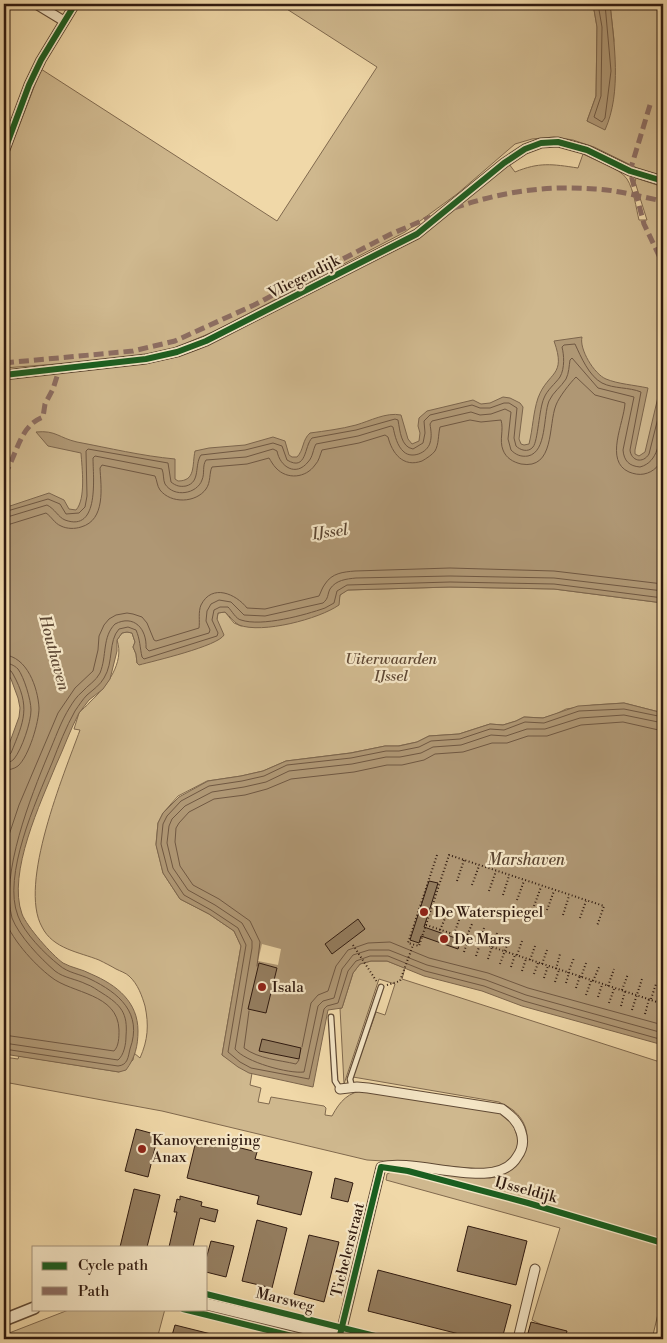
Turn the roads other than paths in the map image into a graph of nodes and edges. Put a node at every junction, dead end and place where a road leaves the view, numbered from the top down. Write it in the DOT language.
graph roads {
  1 [pos="36,4"];
  2 [pos="75,4"];
  3 [pos="64,21"];
  4 [pos="4,152"];
  5 [pos="663,181"];
  6 [pos="4,375"];
  7 [pos="381,987"];
  8 [pos="331,1017"];
  9 [pos="352,1088"];
  10 [pos="340,1089"];
  11 [pos="535,1269"];
  12 [pos="208,1304"];
  13 [pos="32,1309"];
  14 [pos="4,1320"];
  15 [pos="345,1338"];
  16 [pos="518,1339"];
  1 -- 3 [label="street"];
  2 -- 3 [label="street"];
  3 -- 4 [label="street"];
  5 -- 6 [label="street, Vliegendijk"];
  7 -- 9 [label="lane"];
  8 -- 10 [label="lane"];
  9 -- 10 [label="street, Tichelerstraat"];
  9 -- 15 [label="street, Tichelerstraat"];
  11 -- 16 [label="street"];
  12 -- 15 [label="street, Marsweg"];
  13 -- 14 [label="street"];
}
